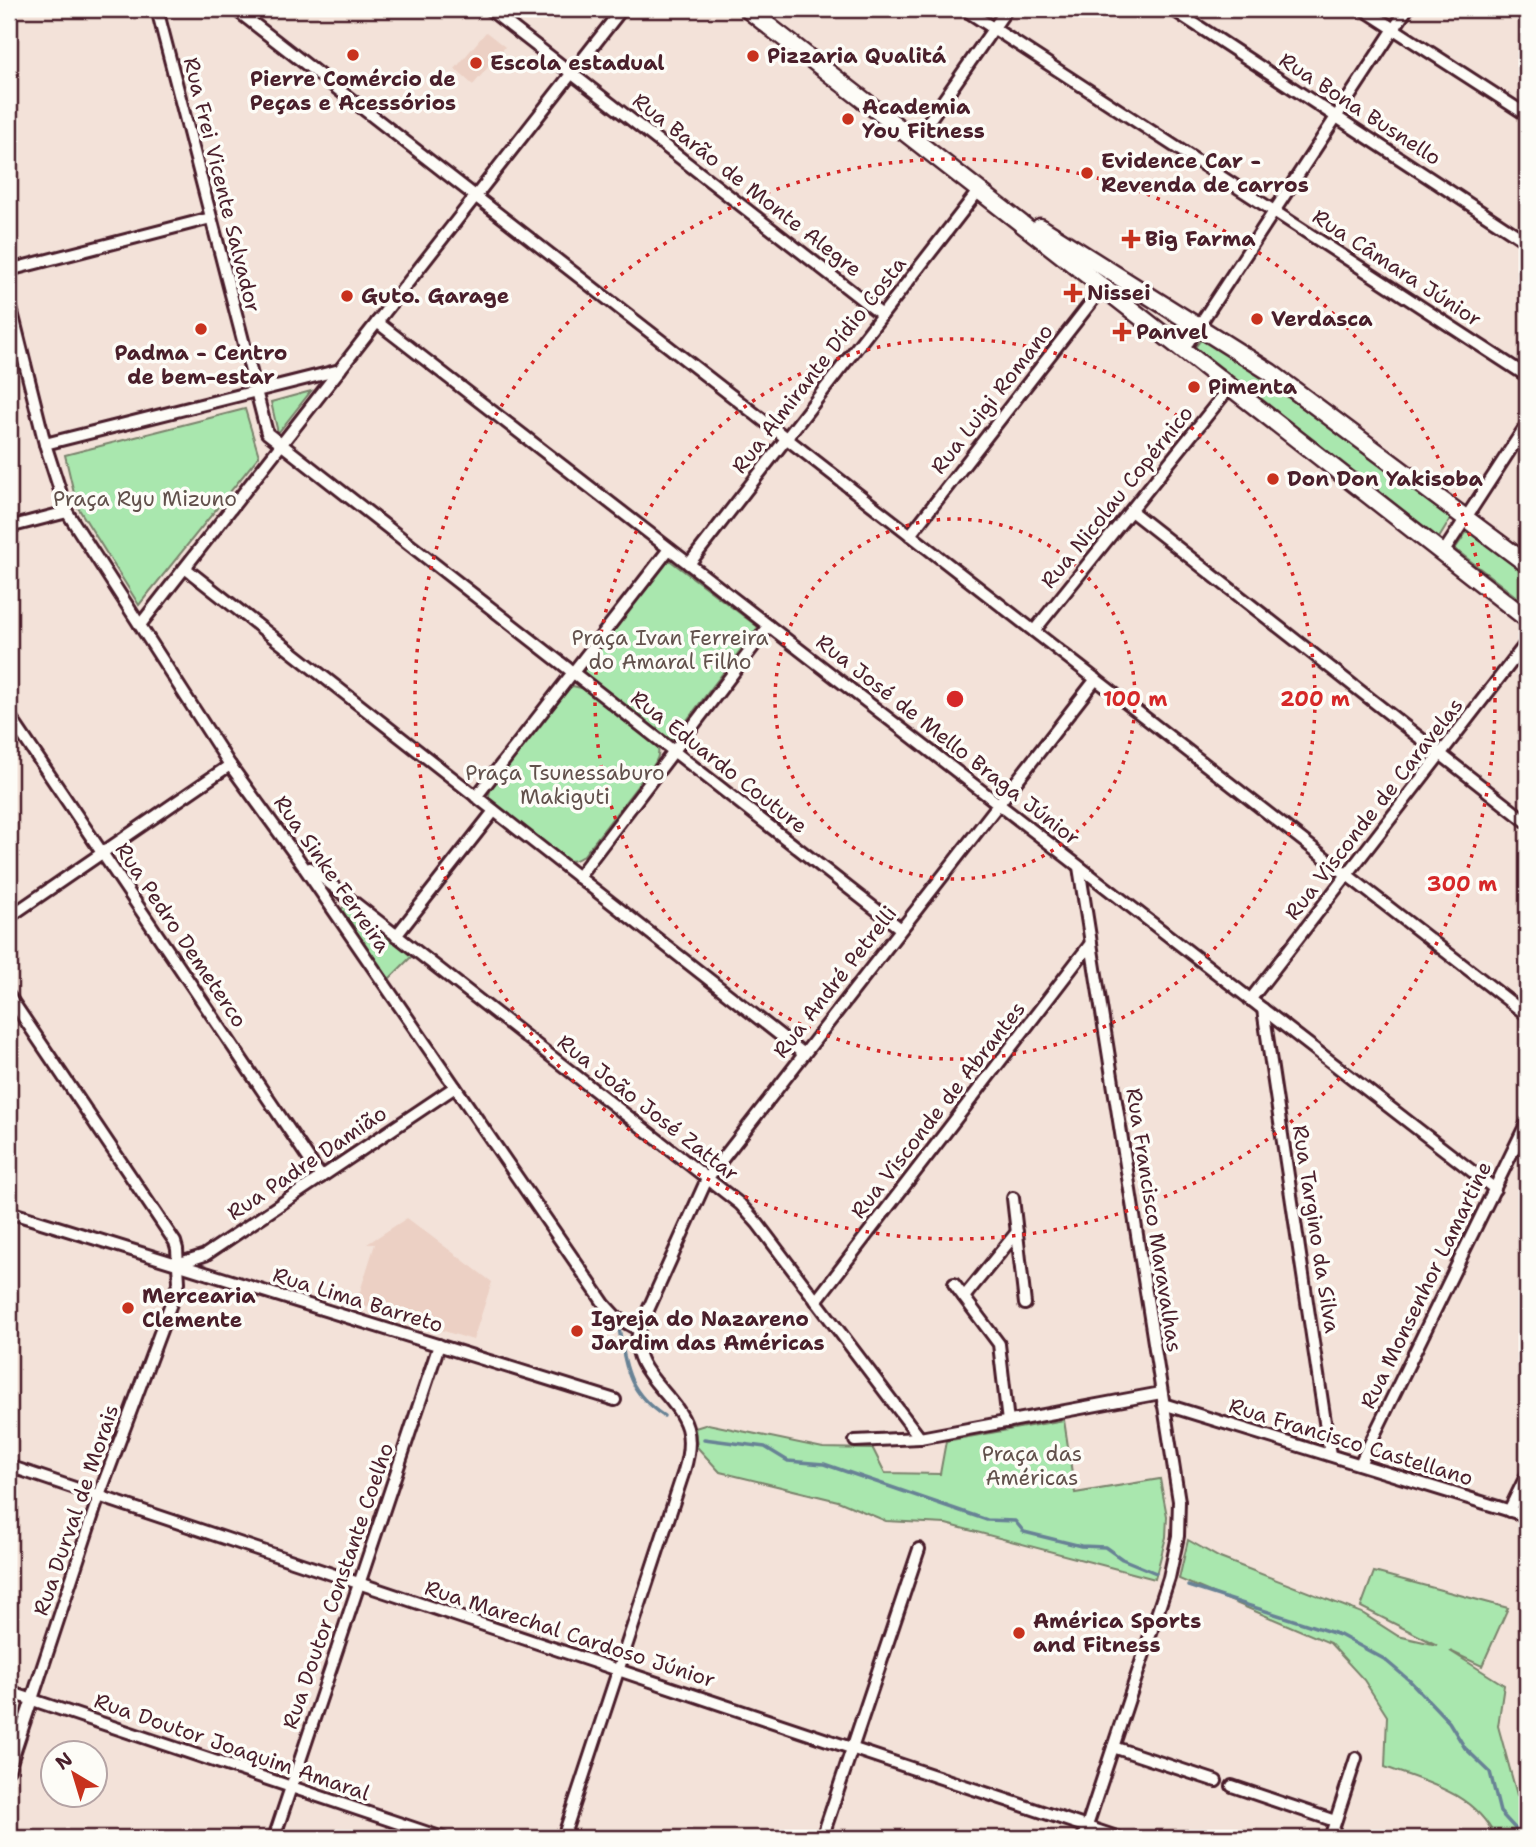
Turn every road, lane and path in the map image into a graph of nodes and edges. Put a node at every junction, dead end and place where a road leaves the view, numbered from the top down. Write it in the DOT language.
graph roads {
  1 [pos="157,9"];
  2 [pos="235,9"];
  3 [pos="489,9"];
  4 [pos="622,9"];
  5 [pos="747,9"];
  6 [pos="964,9"];
  7 [pos="1007,9"];
  8 [pos="1172,9"];
  9 [pos="1363,9"];
  10 [pos="1407,9"];
  11 [pos="993,28"];
  12 [pos="1394,29"];
  13 [pos="572,73"];
  14 [pos="1527,115"];
  15 [pos="1337,117"];
  16 [pos="915,141"];
  17 [pos="979,190"];
  18 [pos="476,196"];
  19 [pos="1274,211"];
  20 [pos="211,218"];
  21 [pos="1527,242"];
  22 [pos="9,270"];
  23 [pos="1103,288"];
  24 [pos="9,300"];
  25 [pos="882,315"];
  26 [pos="377,322"];
  27 [pos="1199,326"];
  28 [pos="1183,350"];
  29 [pos="340,370"];
  30 [pos="1527,376"];
  31 [pos="1230,387"];
  32 [pos="255,391"];
  33 [pos="1527,424"];
  34 [pos="787,438"];
  35 [pos="45,444"];
  36 [pos="281,445"];
  37 [pos="1131,510"];
  38 [pos="67,512"];
  39 [pos="1466,518"];
  40 [pos="9,527"];
  41 [pos="910,535"];
  42 [pos="669,549"];
  43 [pos="1443,553"];
  44 [pos="689,564"];
  45 [pos="1527,564"];
  46 [pos="185,568"];
  47 [pos="1527,619"];
  48 [pos="141,625"];
  49 [pos="769,626"];
  50 [pos="1034,631"];
  51 [pos="1527,642"];
  52 [pos="573,673"];
  53 [pos="1096,679"];
  54 [pos="9,715"];
  55 [pos="674,751"];
  56 [pos="1440,754"];
  57 [pos="230,765"];
  58 [pos="476,797"];
  59 [pos="999,804"];
  60 [pos="494,811"];
  61 [pos="1527,822"];
  62 [pos="102,853"];
  63 [pos="299,860"];
  64 [pos="1079,867"];
  65 [pos="1347,875"];
  66 [pos="578,877"];
  67 [pos="9,917"];
  68 [pos="901,929"];
  69 [pos="396,936"];
  70 [pos="1091,943"];
  71 [pos="9,996"];
  72 [pos="1250,1000"];
  73 [pos="1262,1009"];
  74 [pos="1527,1015"];
  75 [pos="804,1054"];
  76 [pos="455,1087"];
  77 [pos="1527,1122"];
  78 [pos="321,1177"];
  79 [pos="707,1179"];
  80 [pos="1494,1189"];
  81 [pos="1013,1198"];
  82 [pos="9,1212"];
  83 [pos="1017,1232"];
  84 [pos="177,1264"];
  85 [pos="954,1284"];
  86 [pos="964,1297"];
  87 [pos="816,1301"];
  88 [pos="1025,1304"];
  89 [pos="639,1330"];
  90 [pos="439,1345"];
  91 [pos="1162,1399"];
  92 [pos="615,1400"];
  93 [pos="1008,1422"];
  94 [pos="920,1438"];
  95 [pos="855,1441"];
  96 [pos="1331,1455"];
  97 [pos="1360,1464"];
  98 [pos="9,1466"];
  99 [pos="1527,1474"];
  100 [pos="99,1496"];
  101 [pos="1509,1511"];
  102 [pos="1527,1516"];
  103 [pos="919,1549"];
  104 [pos="359,1583"];
  105 [pos="617,1670"];
  106 [pos="9,1692"];
  107 [pos="31,1700"];
  108 [pos="1113,1747"];
  109 [pos="852,1748"];
  110 [pos="1356,1758"];
  111 [pos="9,1769"];
  112 [pos="1216,1781"];
  113 [pos="1232,1786"];
  114 [pos="291,1787"];
  115 [pos="1335,1821"];
  116 [pos="1085,1833"];
  117 [pos="274,1838"];
  118 [pos="443,1838"];
  119 [pos="563,1838"];
  120 [pos="822,1838"];
  121 [pos="1120,1838"];
  122 [pos="1330,1838"];
  1 -- 20 [label="street, Rua Frei Vicente Salvador"];
  2 -- 18 [label="street"];
  3 -- 13 [label="street, Rua Barão de Monte Alegre"];
  4 -- 13 [label="street"];
  5 -- 16 [label="main road"];
  6 -- 11 [label="street, Rua Câmara Júnior"];
  7 -- 11 [label="street"];
  8 -- 15 [label="street, Rua Bona Busnello"];
  9 -- 12 [label="street"];
  10 -- 12 [label="street"];
  11 -- 16 [label="street"];
  11 -- 19 [label="street, Rua Câmara Júnior"];
  12 -- 14 [label="street"];
  12 -- 15 [label="street"];
  13 -- 18 [label="street"];
  13 -- 25 [label="street, Rua Barão de Monte Alegre"];
  15 -- 19 [label="street"];
  15 -- 21 [label="street, Rua Bona Busnello"];
  16 -- 17 [label="main road"];
  17 -- 23 [label="main road"];
  17 -- 25 [label="street, Rua Almirante Dídio Costa"];
  17 -- 27 [label="main road"];
  18 -- 26 [label="street"];
  18 -- 34 [label="street"];
  19 -- 27 [label="street"];
  19 -- 30 [label="street, Rua Câmara Júnior"];
  20 -- 22 [label="street"];
  20 -- 32 [label="street, Rua Frei Vicente Salvador"];
  23 -- 28 [label="main road"];
  23 -- 41 [label="street, Rua Luigi Romano"];
  24 -- 35 [label="street, Rua Sinke Ferreira"];
  25 -- 34 [label="street, Rua Almirante Dídio Costa"];
  26 -- 29 [label="street"];
  26 -- 42 [label="street, Rua José de Mello Braga Júnior"];
  27 -- 28 [label="street"];
  27 -- 39 [label="main road"];
  28 -- 31 [label="main road"];
  29 -- 32 [label="street"];
  29 -- 36 [label="street"];
  31 -- 37 [label="street, Rua Nicolau Copérnico"];
  31 -- 43 [label="main road"];
  32 -- 35 [label="street"];
  32 -- 36 [label="street, Rua Frei Vicente Salvador"];
  33 -- 39 [label="street"];
  34 -- 41 [label="street"];
  34 -- 44 [label="street, Rua Almirante Dídio Costa"];
  35 -- 38 [label="street, Rua Sinke Ferreira"];
  36 -- 46 [label="street"];
  36 -- 52 [label="street, Rua Eduardo Couture"];
  37 -- 50 [label="street, Rua Nicolau Copérnico"];
  37 -- 56 [label="street"];
  38 -- 40 [label="street"];
  38 -- 48 [label="street, Rua Sinke Ferreira"];
  39 -- 43 [label="street"];
  39 -- 45 [label="main road"];
  41 -- 50 [label="street"];
  42 -- 44 [label="street, Rua José de Mello Braga Júnior"];
  42 -- 52 [label="street"];
  43 -- 47 [label="main road"];
  44 -- 49 [label="street, Rua José de Mello Braga Júnior"];
  46 -- 48 [label="street"];
  46 -- 58 [label="street"];
  48 -- 57 [label="street, Rua Sinke Ferreira"];
  49 -- 55 [label="street"];
  49 -- 59 [label="street, Rua José de Mello Braga Júnior"];
  50 -- 53 [label="street"];
  51 -- 56 [label="street, Rua Visconde de Caravelas"];
  52 -- 55 [label="street, Rua Eduardo Couture"];
  52 -- 58 [label="street"];
  53 -- 59 [label="street, Rua André Petrelli"];
  53 -- 65 [label="street"];
  54 -- 62 [label="street, Rua Pedro Demeterco"];
  55 -- 66 [label="street"];
  55 -- 68 [label="street, Rua Eduardo Couture"];
  56 -- 61 [label="street"];
  56 -- 65 [label="street, Rua Visconde de Caravelas"];
  57 -- 62 [label="street"];
  57 -- 63 [label="street, Rua Sinke Ferreira"];
  58 -- 60 [label="street"];
  59 -- 64 [label="street, Rua José de Mello Braga Júnior"];
  59 -- 68 [label="street, Rua André Petrelli"];
  60 -- 66 [label="street"];
  60 -- 69 [label="street"];
  62 -- 67 [label="street"];
  62 -- 78 [label="street, Rua Pedro Demeterco"];
  63 -- 69 [label="street, Rua João José Zattar"];
  63 -- 76 [label="street, Rua Sinke Ferreira"];
  64 -- 70 [label="street, Rua Francisco Maravalhas"];
  64 -- 72 [label="street, Rua José de Mello Braga Júnior"];
  65 -- 72 [label="street, Rua Visconde de Caravelas"];
  65 -- 74 [label="street"];
  66 -- 75 [label="street"];
  68 -- 75 [label="street, Rua André Petrelli"];
  69 -- 79 [label="street, Rua João José Zattar"];
  70 -- 87 [label="street, Rua Visconde de Abrantes"];
  70 -- 91 [label="street, Rua Francisco Maravalhas"];
  71 -- 84 [label="street"];
  72 -- 73 [label="street, Rua José de Mello Braga Júnior"];
  73 -- 80 [label="street, Rua José de Mello Braga Júnior"];
  73 -- 96 [label="street, Rua Targino da Silva"];
  75 -- 79 [label="street, Rua André Petrelli"];
  76 -- 78 [label="street, Rua Padre Damião"];
  76 -- 89 [label="street, Rua Sinke Ferreira"];
  77 -- 80 [label="street, Rua Monsenhor Lamartine"];
  78 -- 84 [label="street, Rua Padre Damião"];
  79 -- 87 [label="street, Rua João José Zattar"];
  79 -- 89 [label="street, Rua André Petrelli"];
  80 -- 97 [label="street, Rua Monsenhor Lamartine"];
  81 -- 83 [label="street"];
  82 -- 84 [label="street, Rua Lima Barreto"];
  83 -- 86 [label="street"];
  83 -- 88 [label="street"];
  84 -- 90 [label="street, Rua Lima Barreto"];
  84 -- 100 [label="street, Rua Durval de Morais"];
  85 -- 86 [label="street"];
  86 -- 93 [label="street"];
  87 -- 94 [label="street, Rua João José Zattar"];
  89 -- 105 [label="street"];
  90 -- 92 [label="street, Rua Lima Barreto"];
  90 -- 104 [label="street, Rua Doutor Constante Coelho"];
  91 -- 93 [label="street, Rua Francisco Castellano"];
  91 -- 96 [label="street, Rua Francisco Castellano"];
  91 -- 108 [label="street, Rua Francisco Maravalhas"];
  93 -- 94 [label="street, Rua Francisco Castellano"];
  94 -- 95 [label="street, Rua Francisco Castellano"];
  96 -- 97 [label="street, Rua Francisco Castellano"];
  97 -- 101 [label="street, Rua Francisco Castellano"];
  98 -- 100 [label="street, Rua Marechal Cardoso Júnior"];
  99 -- 101 [label="street"];
  100 -- 104 [label="street, Rua Marechal Cardoso Júnior"];
  100 -- 107 [label="street, Rua Durval de Morais"];
  101 -- 102 [label="street, Rua Francisco Castellano"];
  103 -- 109 [label="street"];
  104 -- 105 [label="street, Rua Marechal Cardoso Júnior"];
  104 -- 114 [label="street, Rua Doutor Constante Coelho"];
  105 -- 109 [label="street, Rua Marechal Cardoso Júnior"];
  105 -- 119 [label="street"];
  106 -- 107 [label="street, Rua Doutor Joaquim Amaral"];
  107 -- 111 [label="street, Rua Durval de Morais"];
  107 -- 114 [label="street, Rua Doutor Joaquim Amaral"];
  108 -- 112 [label="street"];
  108 -- 116 [label="street, Rua Francisco Maravalhas"];
  109 -- 116 [label="street, Rua Marechal Cardoso Júnior"];
  109 -- 120 [label="street"];
  110 -- 115 [label="street"];
  113 -- 115 [label="street"];
  114 -- 117 [label="street, Rua Doutor Constante Coelho"];
  114 -- 118 [label="street, Rua Doutor Joaquim Amaral"];
  115 -- 122 [label="street"];
  116 -- 121 [label="street, Rua Marechal Cardoso Júnior"];
}
